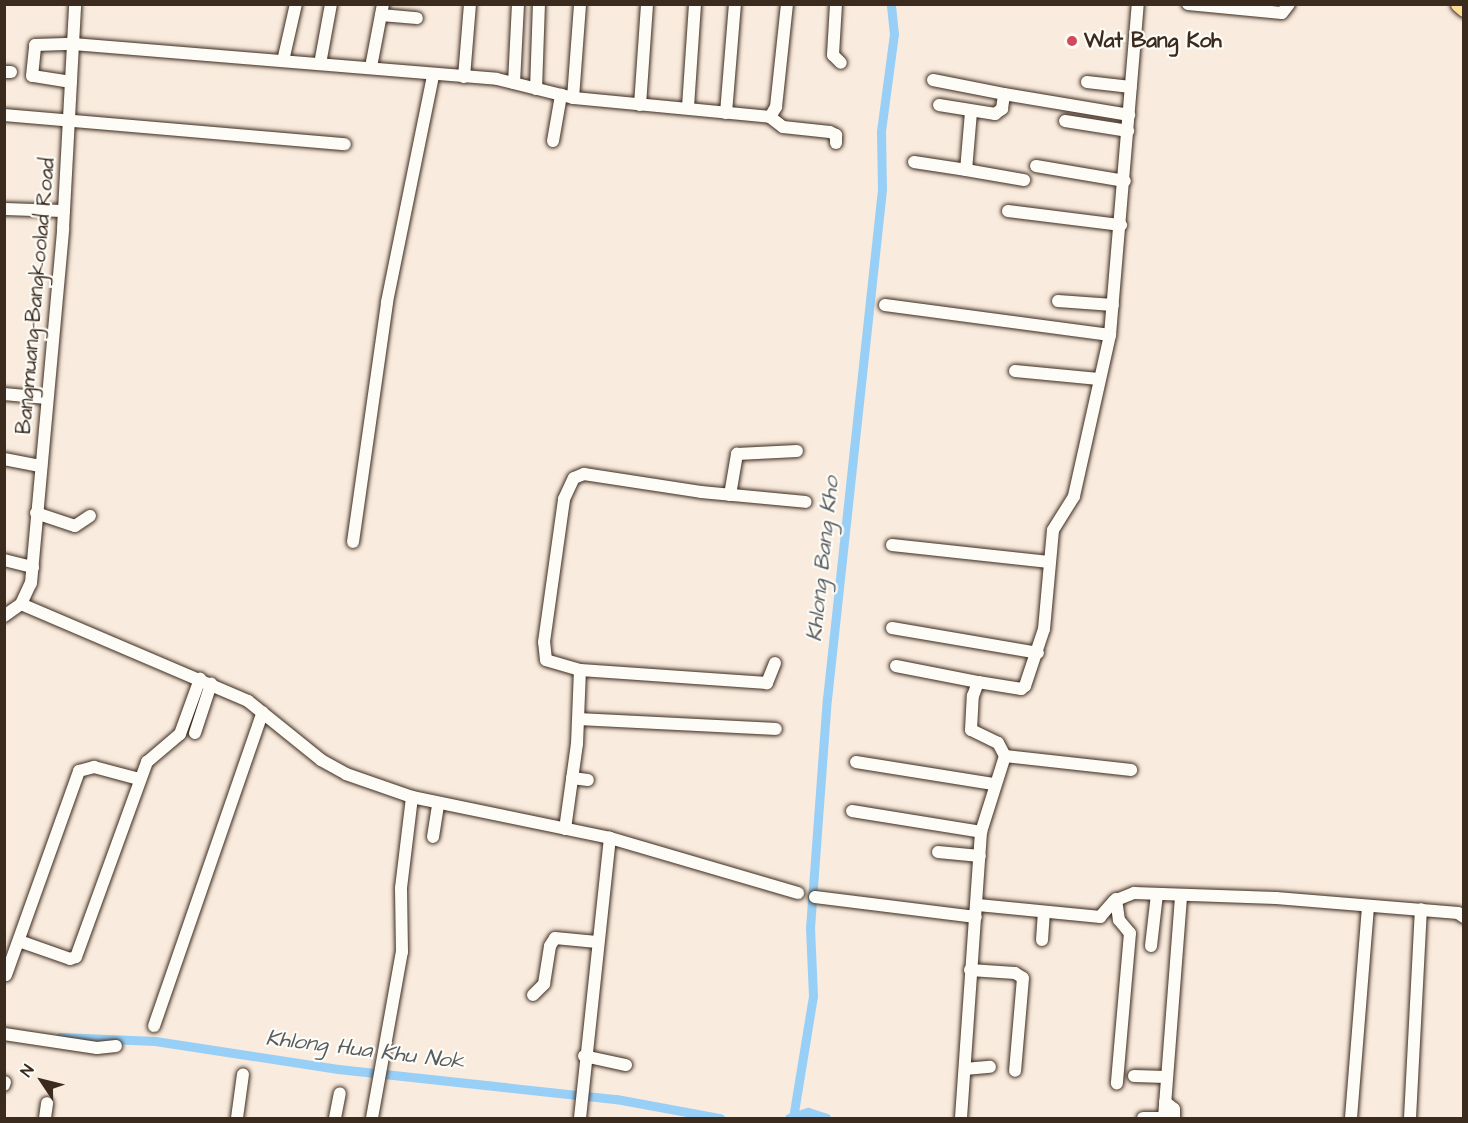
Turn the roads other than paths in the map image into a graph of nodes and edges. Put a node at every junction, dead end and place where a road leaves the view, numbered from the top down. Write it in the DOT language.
graph roads {
  1 [pos="75,4"];
  2 [pos="296,4"];
  3 [pos="331,4"];
  4 [pos="470,4"];
  5 [pos="519,4"];
  6 [pos="540,4"];
  7 [pos="580,4"];
  8 [pos="646,4"];
  9 [pos="695,4"];
  10 [pos="735,4"];
  11 [pos="786,4"];
  12 [pos="836,4"];
  13 [pos="1137,4"];
  14 [pos="1188,4"];
  15 [pos="1288,4"];
  16 [pos="1458,4"];
  17 [pos="1237,6"];
  18 [pos="1464,9"];
  19 [pos="382,10"];
  20 [pos="417,18"];
  21 [pos="73,44"];
  22 [pos="283,61"];
  23 [pos="841,63"];
  24 [pos="320,64"];
  25 [pos="371,67"];
  26 [pos="433,75"];
  27 [pos="464,77"];
  28 [pos="933,80"];
  29 [pos="71,82"];
  30 [pos="1087,82"];
  31 [pos="514,83"];
  32 [pos="1131,87"];
  33 [pos="536,89"];
  34 [pos="1004,94"];
  35 [pos="567,96"];
  36 [pos="640,105"];
  37 [pos="939,105"];
  38 [pos="688,108"];
  39 [pos="971,112"];
  40 [pos="726,113"];
  41 [pos="4,115"];
  42 [pos="1129,115"];
  43 [pos="770,117"];
  44 [pos="69,119"];
  45 [pos="1065,121"];
  46 [pos="1128,131"];
  47 [pos="553,141"];
  48 [pos="836,143"];
  49 [pos="345,144"];
  50 [pos="914,162"];
  51 [pos="1036,166"];
  52 [pos="966,170"];
  53 [pos="1024,180"];
  54 [pos="1125,181"];
  55 [pos="4,209"];
  56 [pos="64,211"];
  57 [pos="1008,211"];
  58 [pos="1121,225"];
  59 [pos="1058,301"];
  60 [pos="885,305"];
  61 [pos="1113,305"];
  62 [pos="1110,335"];
  63 [pos="1016,371"];
  64 [pos="1099,380"];
  65 [pos="4,394"];
  66 [pos="47,398"];
  67 [pos="797,451"];
  68 [pos="4,459"];
  69 [pos="41,466"];
  70 [pos="730,495"];
  71 [pos="806,502"];
  72 [pos="36,513"];
  73 [pos="90,516"];
  74 [pos="353,543"];
  75 [pos="892,545"];
  76 [pos="4,560"];
  77 [pos="1049,562"];
  78 [pos="33,567"];
  79 [pos="21,604"];
  80 [pos="4,616"];
  81 [pos="892,628"];
  82 [pos="1038,653"];
  83 [pos="775,663"];
  84 [pos="896,666"];
  85 [pos="580,670"];
  86 [pos="206,682"];
  87 [pos="978,682"];
  88 [pos="263,712"];
  89 [pos="579,719"];
  90 [pos="776,729"];
  91 [pos="195,733"];
  92 [pos="1005,756"];
  93 [pos="856,762"];
  94 [pos="1131,770"];
  95 [pos="572,778"];
  96 [pos="139,779"];
  97 [pos="588,780"];
  98 [pos="993,784"];
  99 [pos="412,797"];
  100 [pos="438,804"];
  101 [pos="852,811"];
  102 [pos="565,829"];
  103 [pos="981,832"];
  104 [pos="433,837"];
  105 [pos="610,838"];
  106 [pos="938,852"];
  107 [pos="981,856"];
  108 [pos="798,893"];
  109 [pos="1157,894"];
  110 [pos="815,897"];
  111 [pos="1181,897"];
  112 [pos="1116,899"];
  113 [pos="1368,907"];
  114 [pos="1420,909"];
  115 [pos="977,911"];
  116 [pos="1044,912"];
  117 [pos="1464,918"];
  118 [pos="1042,940"];
  119 [pos="19,941"];
  120 [pos="597,942"];
  121 [pos="1151,946"];
  122 [pos="970,970"];
  123 [pos="6,975"];
  124 [pos="532,995"];
  125 [pos="154,1026"];
  126 [pos="4,1034"];
  127 [pos="116,1046"];
  128 [pos="584,1056"];
  129 [pos="626,1065"];
  130 [pos="990,1067"];
  131 [pos="965,1069"];
  132 [pos="1015,1071"];
  133 [pos="243,1074"];
  134 [pos="1134,1076"];
  135 [pos="1166,1077"];
  136 [pos="1117,1083"];
  137 [pos="340,1092"];
  138 [pos="1165,1102"];
  139 [pos="47,1103"];
  140 [pos="1143,1118"];
  141 [pos="45,1119"];
  142 [pos="237,1119"];
  143 [pos="335,1119"];
  144 [pos="372,1119"];
  145 [pos="580,1119"];
  146 [pos="961,1119"];
  147 [pos="1163,1119"];
  148 [pos="1174,1119"];
  149 [pos="1351,1119"];
  150 [pos="1410,1119"];
  1 -- 21 [label="street, Bangmuang-Bangkoolad Road"];
  2 -- 22 [label="street"];
  3 -- 24 [label="street"];
  4 -- 27 [label="street"];
  5 -- 31 [label="street"];
  6 -- 33 [label="street"];
  7 -- 35 [label="street"];
  8 -- 36 [label="street"];
  9 -- 38 [label="street"];
  10 -- 40 [label="street"];
  11 -- 43 [label="street"];
  12 -- 23 [label="street"];
  13 -- 32 [label="street"];
  14 -- 17 [label="street"];
  15 -- 17 [label="street"];
  16 -- 18 [label="main road"];
  19 -- 20 [label="street"];
  19 -- 25 [label="street"];
  21 -- 22 [label="street"];
  21 -- 29 [label="street, Bangmuang-Bangkoolad Road"];
  21 -- 29 [label="street"];
  22 -- 24 [label="street"];
  24 -- 25 [label="street"];
  25 -- 26 [label="street"];
  26 -- 27 [label="street"];
  26 -- 74 [label="street"];
  27 -- 31 [label="street"];
  28 -- 34 [label="street"];
  29 -- 44 [label="street, Bangmuang-Bangkoolad Road"];
  30 -- 32 [label="street"];
  31 -- 33 [label="street"];
  32 -- 42 [label="street"];
  33 -- 35 [label="street"];
  34 -- 39 [label="street"];
  34 -- 42 [label="street"];
  35 -- 36 [label="street"];
  35 -- 47 [label="street"];
  36 -- 38 [label="street"];
  37 -- 39 [label="street"];
  38 -- 40 [label="street"];
  39 -- 52 [label="street"];
  40 -- 43 [label="street"];
  41 -- 44 [label="street"];
  42 -- 46 [label="street"];
  43 -- 48 [label="street"];
  44 -- 49 [label="street"];
  44 -- 56 [label="street, Bangmuang-Bangkoolad Road"];
  45 -- 46 [label="street"];
  46 -- 54 [label="street"];
  50 -- 52 [label="street"];
  51 -- 54 [label="street"];
  52 -- 53 [label="street"];
  54 -- 58 [label="street"];
  55 -- 56 [label="street"];
  56 -- 66 [label="street, Bangmuang-Bangkoolad Road"];
  57 -- 58 [label="street"];
  58 -- 61 [label="street"];
  59 -- 61 [label="street"];
  60 -- 62 [label="street"];
  61 -- 62 [label="street"];
  62 -- 64 [label="street"];
  63 -- 64 [label="street"];
  64 -- 77 [label="street"];
  65 -- 66 [label="street"];
  66 -- 69 [label="street, Bangmuang-Bangkoolad Road"];
  67 -- 70 [label="street"];
  68 -- 69 [label="street"];
  69 -- 72 [label="street, Bangmuang-Bangkoolad Road"];
  70 -- 71 [label="street"];
  70 -- 85 [label="street"];
  72 -- 73 [label="street"];
  72 -- 78 [label="street, Bangmuang-Bangkoolad Road"];
  75 -- 77 [label="street"];
  76 -- 78 [label="street"];
  77 -- 82 [label="street"];
  78 -- 79 [label="street, Bangmuang-Bangkoolad Road"];
  79 -- 80 [label="street"];
  79 -- 86 [label="street"];
  81 -- 82 [label="street"];
  82 -- 87 [label="street"];
  83 -- 85 [label="street"];
  84 -- 87 [label="street"];
  85 -- 89 [label="street"];
  86 -- 88 [label="street"];
  86 -- 91 [label="street"];
  86 -- 96 [label="street"];
  87 -- 92 [label="street"];
  88 -- 99 [label="street"];
  88 -- 125 [label="street"];
  89 -- 90 [label="street"];
  89 -- 95 [label="street"];
  92 -- 94 [label="street"];
  92 -- 98 [label="street"];
  93 -- 98 [label="street"];
  95 -- 97 [label="street"];
  95 -- 102 [label="street"];
  96 -- 119 [label="street"];
  96 -- 119 [label="street"];
  98 -- 103 [label="street"];
  99 -- 100 [label="street"];
  99 -- 144 [label="street"];
  100 -- 102 [label="street"];
  100 -- 104 [label="street"];
  101 -- 103 [label="street"];
  102 -- 105 [label="street"];
  103 -- 107 [label="street"];
  105 -- 108 [label="street"];
  105 -- 120 [label="street"];
  106 -- 107 [label="street"];
  107 -- 115 [label="street"];
  109 -- 111 [label="street"];
  109 -- 112 [label="street"];
  109 -- 121 [label="street"];
  110 -- 115 [label="street"];
  111 -- 113 [label="street"];
  111 -- 135 [label="street"];
  112 -- 116 [label="street"];
  112 -- 136 [label="street"];
  113 -- 114 [label="street"];
  113 -- 149 [label="street"];
  114 -- 117 [label="street"];
  114 -- 150 [label="street"];
  115 -- 116 [label="street"];
  115 -- 122 [label="street"];
  116 -- 118 [label="street"];
  119 -- 123 [label="street"];
  120 -- 124 [label="street"];
  120 -- 128 [label="street"];
  122 -- 131 [label="street"];
  122 -- 132 [label="street"];
  126 -- 127 [label="street"];
  128 -- 129 [label="street"];
  128 -- 145 [label="street"];
  130 -- 131 [label="street"];
  131 -- 146 [label="street"];
  133 -- 142 [label="street"];
  134 -- 135 [label="street"];
  135 -- 138 [label="street"];
  137 -- 143 [label="street"];
  138 -- 147 [label="street"];
  138 -- 148 [label="street"];
  139 -- 141 [label="street"];
  140 -- 147 [label="street"];
}
